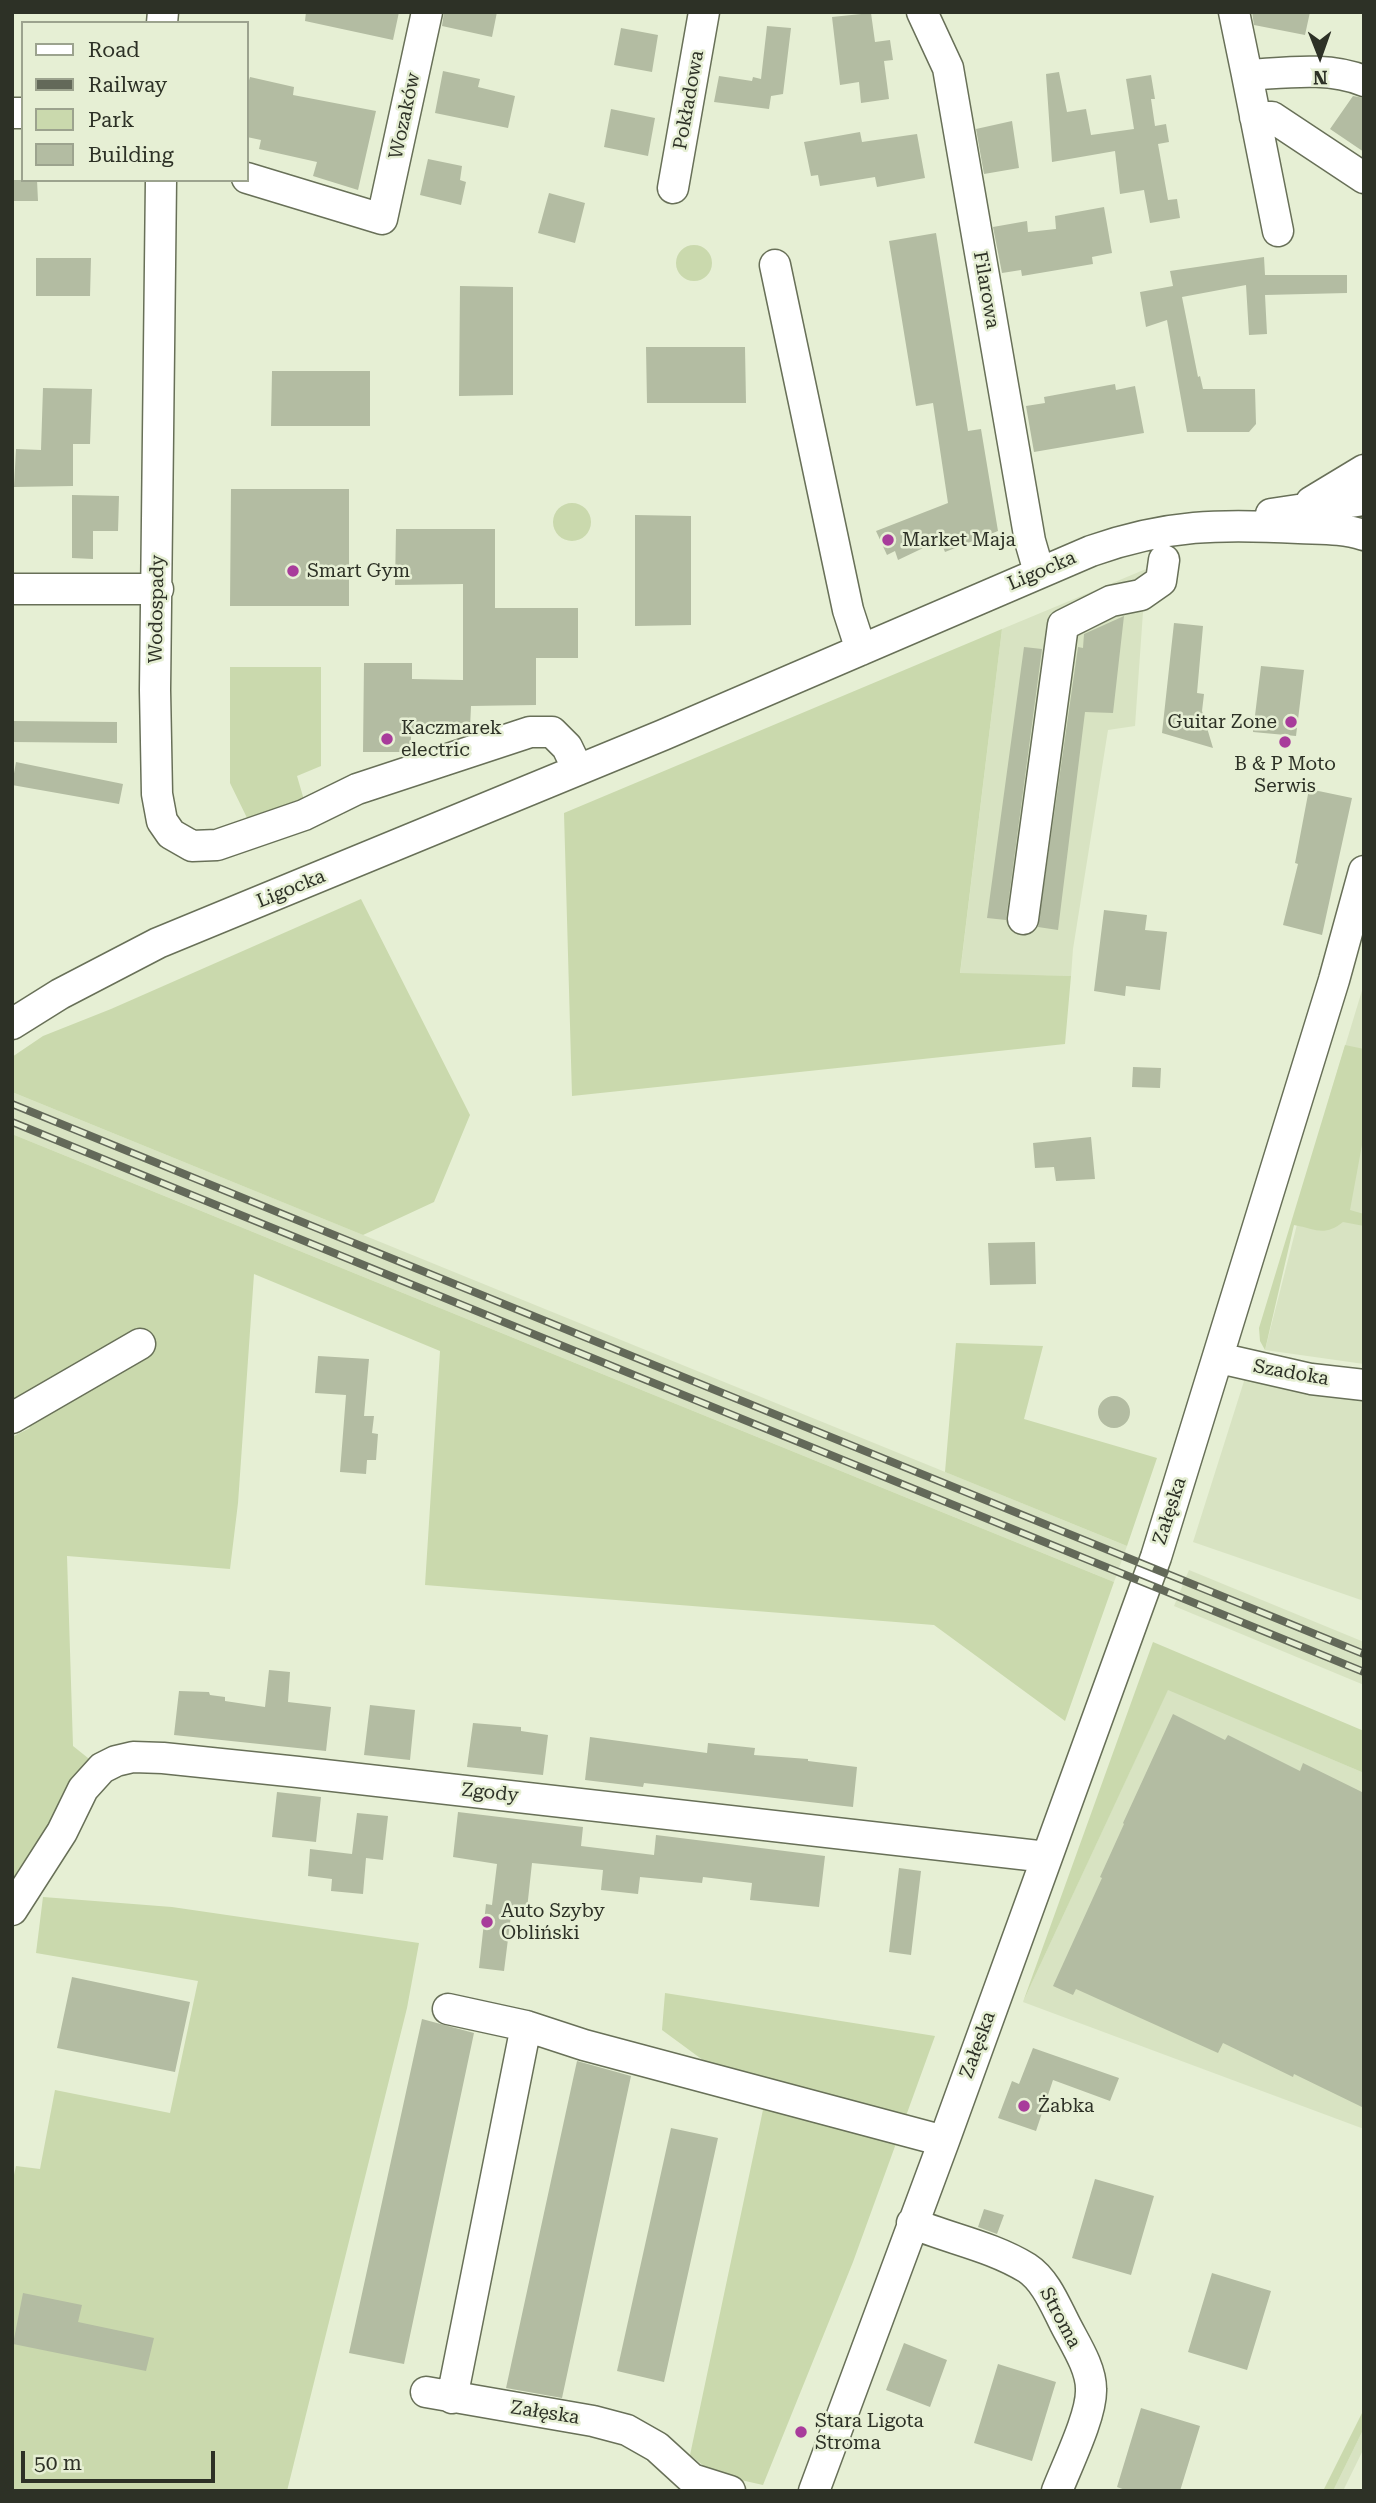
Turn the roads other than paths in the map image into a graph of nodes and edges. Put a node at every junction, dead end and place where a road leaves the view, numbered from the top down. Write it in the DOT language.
graph roads {
  1 [pos="427,12"];
  2 [pos="704,12"];
  3 [pos="922,12"];
  4 [pos="1234,12"];
  5 [pos="1247,75"];
  6 [pos="1364,81"];
  7 [pos="1255,117"];
  8 [pos="248,178"];
  9 [pos="1364,178"];
  10 [pos="161,182"];
  11 [pos="673,188"];
  12 [pos="1278,231"];
  13 [pos="775,265"];
  14 [pos="1364,470"];
  15 [pos="1364,500"];
  16 [pos="1302,509"];
  17 [pos="1232,524"];
  18 [pos="1364,535"];
  19 [pos="1164,560"];
  20 [pos="1039,572"];
  21 [pos="12,589"];
  22 [pos="158,589"];
  23 [pos="860,650"];
  24 [pos="578,770"];
  25 [pos="1364,871"];
  26 [pos="1023,919"];
  27 [pos="12,1024"];
  28 [pos="140,1344"];
  29 [pos="1219,1358"];
  30 [pos="1364,1385"];
  31 [pos="12,1418"];
  32 [pos="1047,1857"];
  33 [pos="12,1910"];
  34 [pos="448,2009"];
  35 [pos="526,2026"];
  36 [pos="944,2141"];
  37 [pos="912,2223"];
  38 [pos="691,2485"];
  39 [pos="730,2491"];
  40 [pos="814,2491"];
  41 [pos="1057,2491"];
  1 -- 8 [label="street, Wozaków"];
  2 -- 11 [label="street, Pokładowa"];
  3 -- 20 [label="street, Filarowa"];
  4 -- 5 [label="street"];
  5 -- 6 [label="street"];
  5 -- 7 [label="street"];
  7 -- 9 [label="street"];
  7 -- 12 [label="street"];
  10 -- 22 [label="street, Wodospady"];
  13 -- 23 [label="street"];
  14 -- 16 [label="street"];
  15 -- 16 [label="street, Ligocka"];
  16 -- 17 [label="street, Ligocka"];
  17 -- 18 [label="street, Ligocka"];
  17 -- 20 [label="street, Ligocka"];
  19 -- 26 [label="street"];
  20 -- 23 [label="street, Ligocka"];
  21 -- 22 [label="street"];
  22 -- 24 [label="street, Wodospady"];
  23 -- 24 [label="street, Ligocka"];
  24 -- 27 [label="street, Ligocka"];
  25 -- 29 [label="street, Załęska"];
  28 -- 31 [label="street"];
  29 -- 30 [label="street, Szadoka"];
  29 -- 32 [label="street, Załęska"];
  32 -- 33 [label="street, Zgody"];
  32 -- 36 [label="street, Załęska"];
  34 -- 35 [label="street"];
  35 -- 36 [label="street"];
  35 -- 38 [label="street, Załęska"];
  36 -- 37 [label="street, Załęska"];
  37 -- 40 [label="street, Załęska"];
  37 -- 41 [label="street, Stroma"];
  38 -- 39 [label="street, Załęska"];
}
